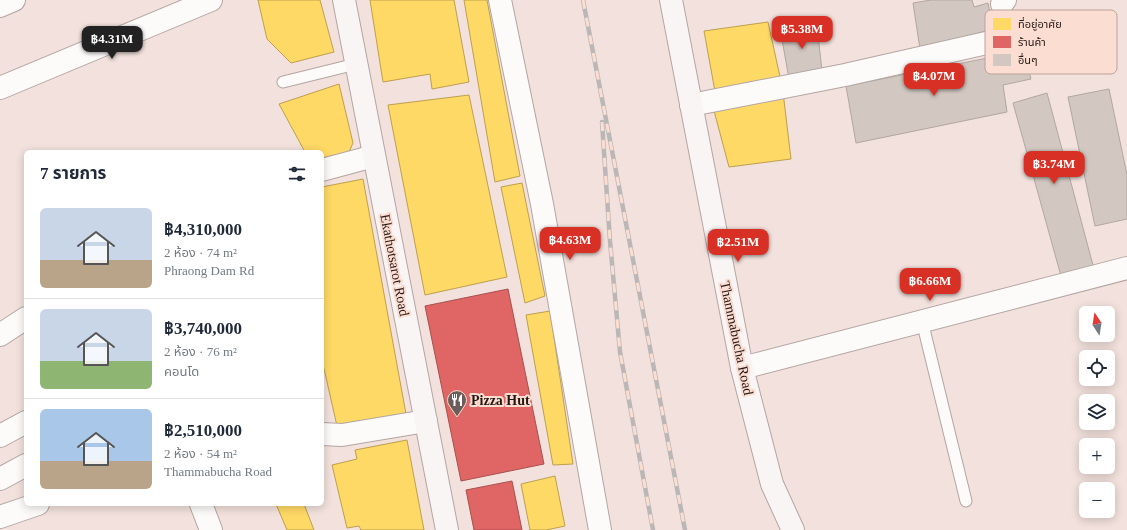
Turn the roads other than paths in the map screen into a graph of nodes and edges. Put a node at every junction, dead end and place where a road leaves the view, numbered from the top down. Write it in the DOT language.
graph roads {
  1 [pos="14,0"];
  2 [pos="211,0"];
  3 [pos="344,0"];
  4 [pos="500,0"];
  5 [pos="671,0"];
  6 [pos="0,6"];
  7 [pos="985,43"];
  8 [pos="356,64"];
  9 [pos="282,82"];
  10 [pos="0,88"];
  11 [pos="690,105"];
  12 [pos="374,156"];
  13 [pos="324,169"];
  14 [pos="1127,268"];
  15 [pos="24,319"];
  16 [pos="922,321"];
  17 [pos="0,335"];
  18 [pos="742,368"];
  19 [pos="426,421"];
  20 [pos="24,423"];
  21 [pos="324,434"];
  22 [pos="0,436"];
  23 [pos="24,467"];
  24 [pos="0,479"];
  25 [pos="966,501"];
  26 [pos="32,506"];
  27 [pos="202,506"];
  28 [pos="0,517"];
  29 [pos="211,530"];
  30 [pos="447,530"];
  31 [pos="600,530"];
  32 [pos="793,530"];
  1 -- 6 [label="street"];
  2 -- 10 [label="street"];
  3 -- 8 [label="main road, Ekathotsarot Road"];
  4 -- 31 [label="street"];
  5 -- 11 [label="main road, Thammabucha Road"];
  7 -- 11 [label="street"];
  8 -- 9 [label="lane"];
  8 -- 12 [label="main road, Ekathotsarot Road"];
  11 -- 18 [label="main road, Thammabucha Road"];
  12 -- 13 [label="street"];
  12 -- 19 [label="main road, Ekathotsarot Road"];
  14 -- 16 [label="street"];
  15 -- 17 [label="street"];
  16 -- 18 [label="street"];
  16 -- 25 [label="lane"];
  18 -- 32 [label="main road, Thammabucha Road"];
  19 -- 21 [label="street"];
  19 -- 30 [label="main road, Ekathotsarot Road"];
  20 -- 22 [label="street"];
  23 -- 24 [label="street"];
  26 -- 28 [label="street"];
  27 -- 29 [label="street"];
}
